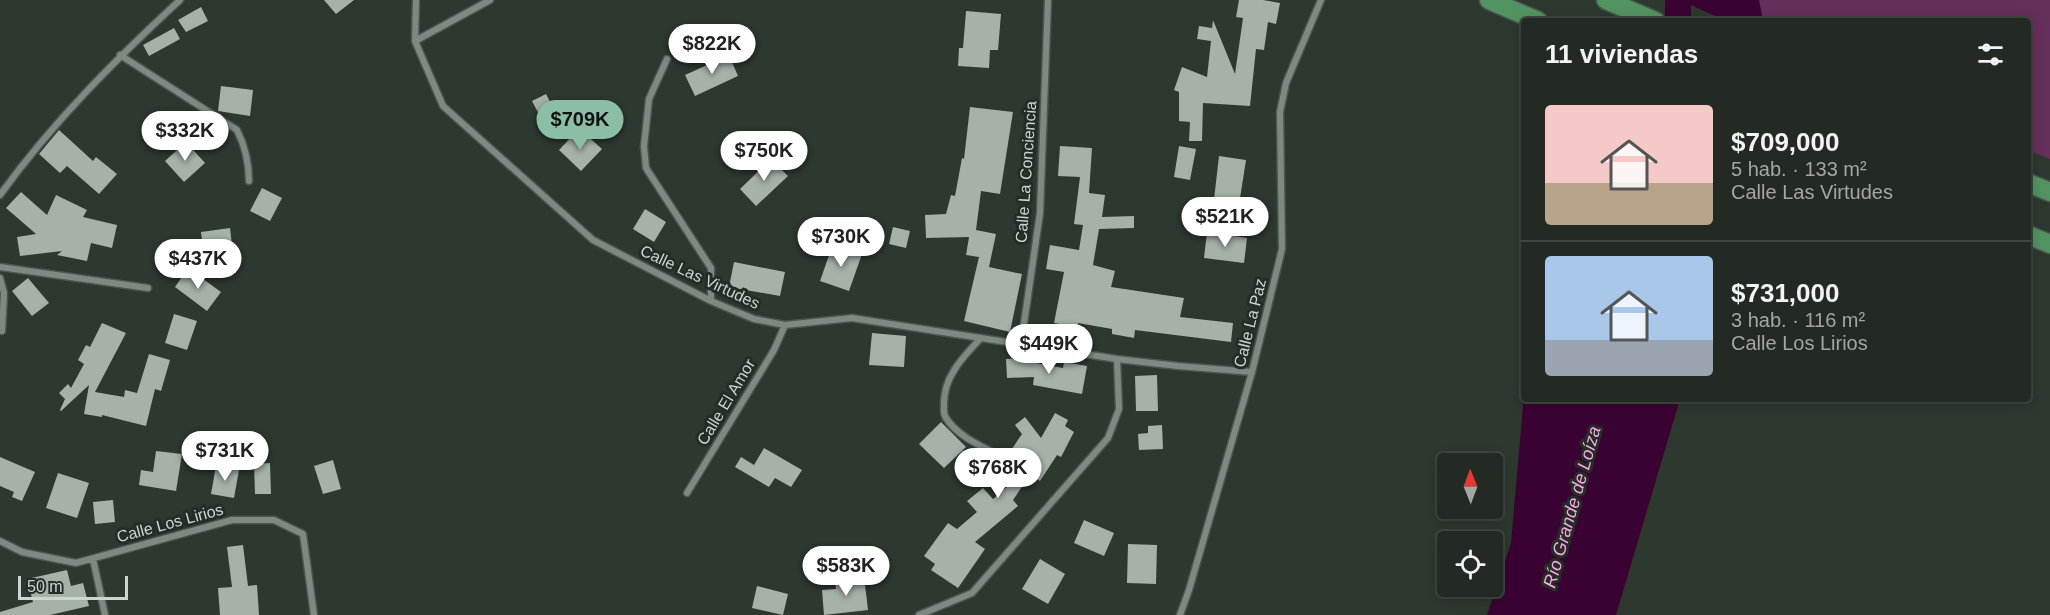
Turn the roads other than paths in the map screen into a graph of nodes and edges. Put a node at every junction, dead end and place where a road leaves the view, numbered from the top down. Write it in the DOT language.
graph roads {
  1 [pos="180,0"];
  2 [pos="416,0"];
  3 [pos="490,0"];
  4 [pos="1048,0"];
  5 [pos="1321,0"];
  6 [pos="1489,0"];
  7 [pos="1606,0"];
  8 [pos="1531,18"];
  9 [pos="1648,18"];
  10 [pos="415,41"];
  11 [pos="120,55"];
  12 [pos="667,59"];
  13 [pos="249,181"];
  14 [pos="2031,184"];
  15 [pos="2050,192"];
  16 [pos="0,195"];
  17 [pos="2031,236"];
  18 [pos="2050,244"];
  19 [pos="0,267"];
  20 [pos="0,278"];
  21 [pos="148,288"];
  22 [pos="711,301"];
  23 [pos="785,325"];
  24 [pos="2,331"];
  25 [pos="981,338"];
  26 [pos="1021,344"];
  27 [pos="1118,359"];
  28 [pos="1252,372"];
  29 [pos="994,453"];
  30 [pos="687,493"];
  31 [pos="0,541"];
  32 [pos="93,559"];
  33 [pos="105,615"];
  34 [pos="314,615"];
  35 [pos="919,615"];
  36 [pos="1180,615"];
  1 -- 11 [label="street"];
  2 -- 10 [label="street, Calle Las Virtudes"];
  3 -- 10 [label="street"];
  4 -- 26 [label="street, Calle La Conciencia"];
  5 -- 28 [label="street, Calle La Paz"];
  6 -- 8 [label="highway"];
  7 -- 9 [label="highway"];
  10 -- 22 [label="street, Calle Las Virtudes"];
  11 -- 13 [label="street"];
  11 -- 16 [label="street"];
  12 -- 22 [label="street"];
  14 -- 15 [label="highway"];
  17 -- 18 [label="highway"];
  19 -- 21 [label="street"];
  20 -- 24 [label="street"];
  22 -- 23 [label="street, Calle Las Virtudes"];
  23 -- 25 [label="street, Calle Las Virtudes"];
  23 -- 30 [label="street, Calle El Amor"];
  25 -- 26 [label="street, Calle Las Virtudes"];
  25 -- 29 [label="street"];
  26 -- 27 [label="street, Calle Las Virtudes"];
  27 -- 28 [label="street, Calle Las Virtudes"];
  27 -- 35 [label="street"];
  28 -- 36 [label="street, Calle La Paz"];
  31 -- 32 [label="street, Calle Los Lirios"];
  32 -- 33 [label="street"];
  32 -- 34 [label="street, Calle Los Lirios"];
}
